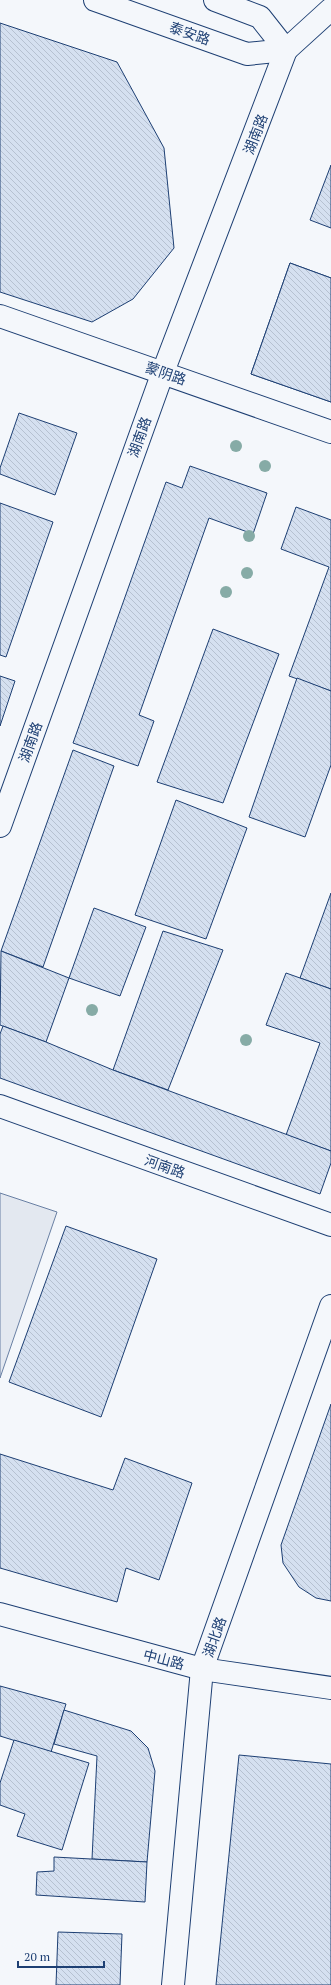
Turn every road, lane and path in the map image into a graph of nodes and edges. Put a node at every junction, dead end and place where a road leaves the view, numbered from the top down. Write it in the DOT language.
graph roads {
  1 [pos="95,0"];
  2 [pos="215,0"];
  3 [pos="331,9"];
  4 [pos="286,50"];
  5 [pos="0,316"];
  6 [pos="162,372"];
  7 [pos="331,432"];
  8 [pos="0,826"];
  9 [pos="0,1106"];
  10 [pos="331,1225"];
  11 [pos="331,1306"];
  12 [pos="0,1614"];
  13 [pos="202,1669"];
  14 [pos="331,1688"];
  15 [pos="173,1985"];
  1 -- 4 [label="street, 泰安路"];
  2 -- 4 [label="street"];
  3 -- 4 [label="street"];
  4 -- 6 [label="street, 湖南路"];
  5 -- 6 [label="street, 蒙阴路"];
  6 -- 7 [label="street, 蒙阴路"];
  6 -- 8 [label="street, 湖南路"];
  9 -- 10 [label="street, 河南路"];
  11 -- 13 [label="street, 湖北路"];
  12 -- 13 [label="street, 中山路"];
  13 -- 14 [label="street, 中山路"];
  13 -- 15 [label="street, 湖北路"];
}
